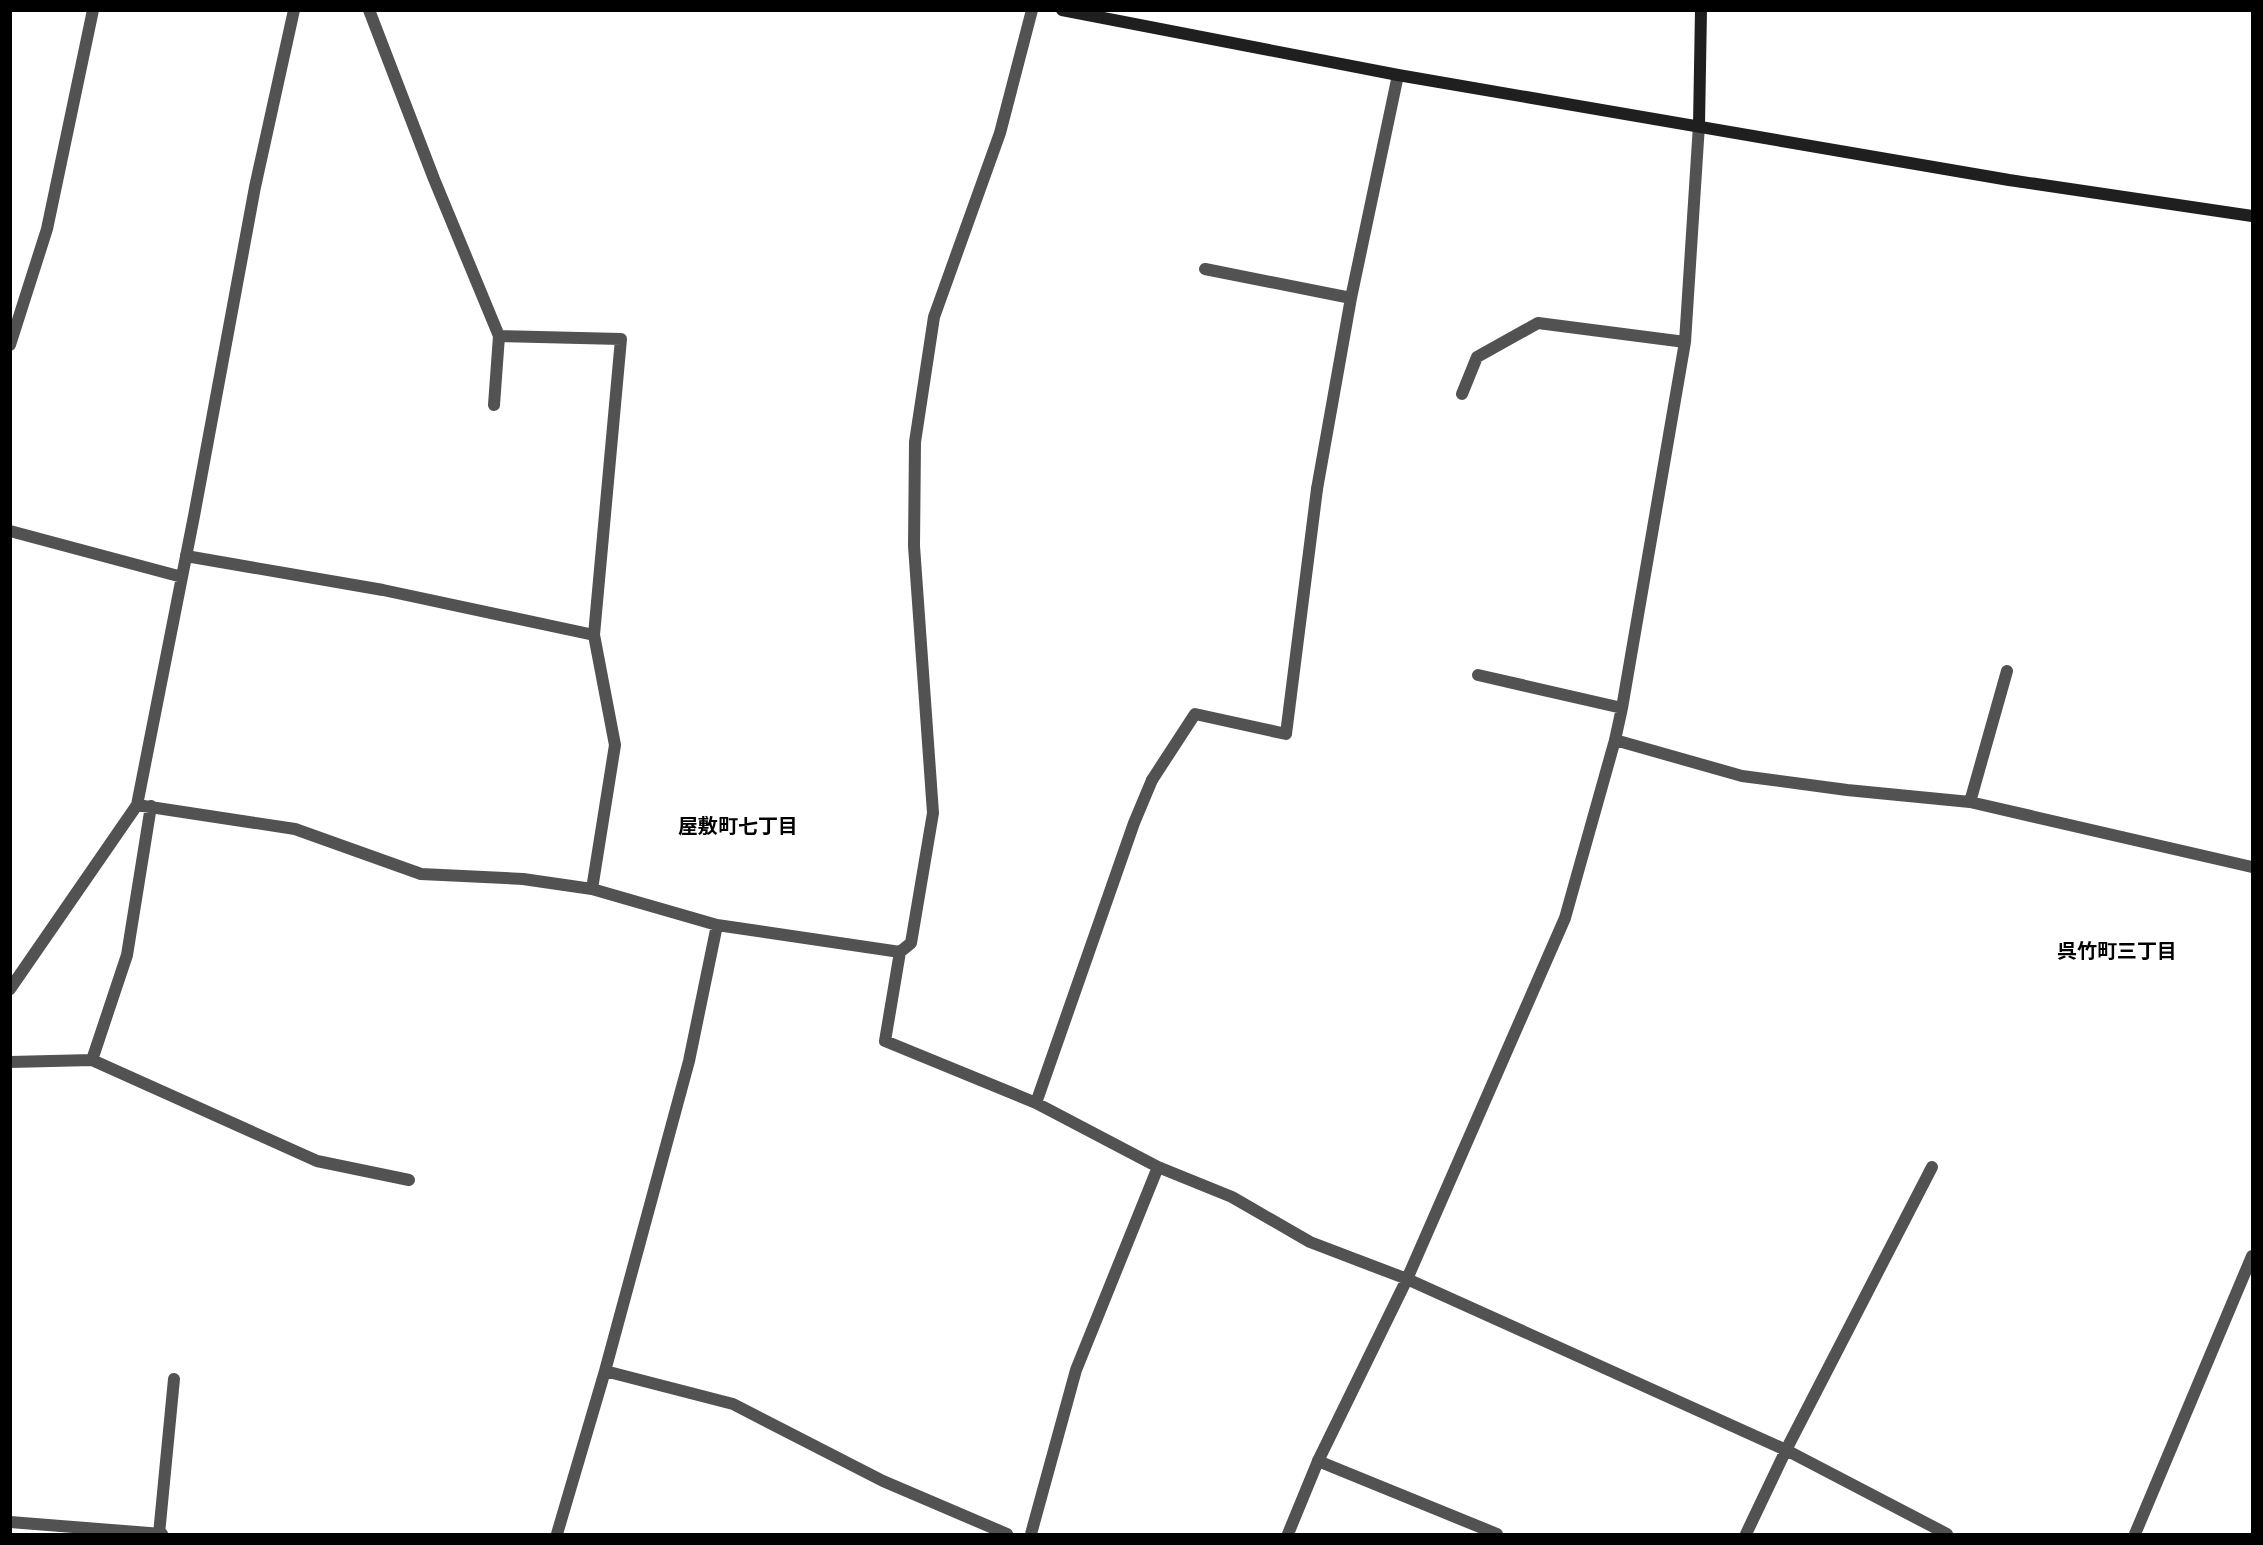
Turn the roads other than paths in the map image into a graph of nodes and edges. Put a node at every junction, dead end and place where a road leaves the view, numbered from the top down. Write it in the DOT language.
graph roads {
  1 [pos="93,10"];
  2 [pos="294,10"];
  3 [pos="369,10"];
  4 [pos="1032,10"];
  5 [pos="1062,10"];
  6 [pos="1701,10"];
  7 [pos="1398,75"];
  8 [pos="1699,125"];
  9 [pos="2253,216"];
  10 [pos="1205,269"];
  11 [pos="1351,298"];
  12 [pos="499,336"];
  13 [pos="1685,342"];
  14 [pos="10,345"];
  15 [pos="1462,394"];
  16 [pos="494,405"];
  17 [pos="10,531"];
  18 [pos="186,556"];
  19 [pos="182,578"];
  20 [pos="594,635"];
  21 [pos="2007,671"];
  22 [pos="1478,675"];
  23 [pos="1622,708"];
  24 [pos="1615,740"];
  25 [pos="1970,802"];
  26 [pos="136,805"];
  27 [pos="151,806"];
  28 [pos="2253,867"];
  29 [pos="592,889"];
  30 [pos="717,925"];
  31 [pos="900,952"];
  32 [pos="10,989"];
  33 [pos="92,1060"];
  34 [pos="10,1062"];
  35 [pos="1036,1103"];
  36 [pos="1158,1167"];
  37 [pos="1932,1167"];
  38 [pos="409,1180"];
  39 [pos="2253,1256"];
  40 [pos="1407,1279"];
  41 [pos="605,1371"];
  42 [pos="174,1379"];
  43 [pos="1786,1450"];
  44 [pos="1318,1461"];
  45 [pos="10,1522"];
  46 [pos="161,1534"];
  47 [pos="558,1534"];
  48 [pos="1008,1534"];
  49 [pos="1032,1534"];
  50 [pos="1288,1534"];
  51 [pos="1497,1534"];
  52 [pos="1746,1534"];
  53 [pos="1947,1534"];
  54 [pos="2135,1534"];
  1 -- 14 [label="street"];
  2 -- 18 [label="street"];
  3 -- 12 [label="street"];
  4 -- 31 [label="street"];
  5 -- 7 [label="street"];
  6 -- 8 [label="street"];
  7 -- 8 [label="street"];
  7 -- 11 [label="street"];
  8 -- 9 [label="street"];
  8 -- 13 [label="street"];
  10 -- 11 [label="street"];
  11 -- 35 [label="street"];
  12 -- 16 [label="street"];
  12 -- 20 [label="street"];
  13 -- 15 [label="street"];
  13 -- 23 [label="street"];
  17 -- 19 [label="street"];
  18 -- 19 [label="street"];
  18 -- 20 [label="street"];
  19 -- 26 [label="street"];
  20 -- 29 [label="street"];
  21 -- 25 [label="street"];
  22 -- 23 [label="street"];
  23 -- 24 [label="street"];
  24 -- 25 [label="street"];
  24 -- 40 [label="street"];
  25 -- 28 [label="street"];
  26 -- 27 [label="street"];
  26 -- 32 [label="street"];
  27 -- 29 [label="street"];
  27 -- 33 [label="street"];
  29 -- 30 [label="street"];
  30 -- 31 [label="street"];
  30 -- 41 [label="street"];
  31 -- 35 [label="street"];
  33 -- 34 [label="street"];
  33 -- 38 [label="street"];
  35 -- 36 [label="street"];
  36 -- 40 [label="street"];
  36 -- 49 [label="street"];
  37 -- 43 [label="street"];
  39 -- 54 [label="street"];
  40 -- 43 [label="street"];
  40 -- 44 [label="street"];
  41 -- 47 [label="street"];
  41 -- 48 [label="street"];
  42 -- 46 [label="street"];
  43 -- 52 [label="street"];
  43 -- 53 [label="street"];
  44 -- 50 [label="street"];
  44 -- 51 [label="street"];
  45 -- 46 [label="street"];
}
